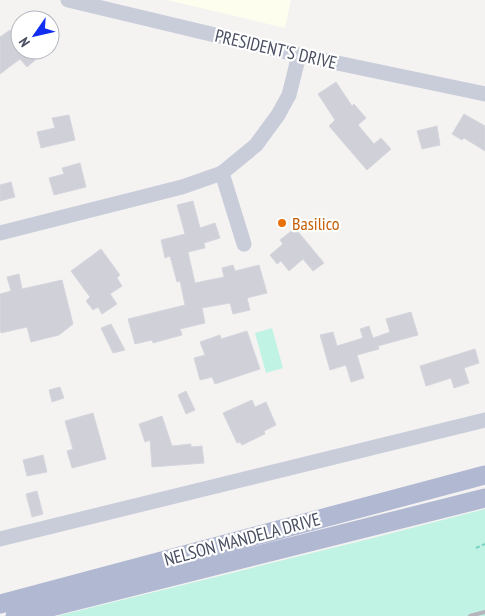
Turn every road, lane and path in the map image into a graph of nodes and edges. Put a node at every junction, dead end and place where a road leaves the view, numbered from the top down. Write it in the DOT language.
graph roads {
  1 [pos="68,0"];
  2 [pos="299,55"];
  3 [pos="485,94"];
  4 [pos="222,173"];
  5 [pos="0,233"];
  6 [pos="244,244"];
  7 [pos="485,420"];
  8 [pos="485,475"];
  9 [pos="485,498"];
  10 [pos="0,539"];
  11 [pos="485,544"];
  12 [pos="476,548"];
  13 [pos="0,604"];
  14 [pos="16,616"];
  1 -- 2 [label="street, PRESIDENT'S DRIVE"];
  2 -- 3 [label="street, PRESIDENT'S DRIVE"];
  2 -- 4 [label="street"];
  4 -- 5 [label="street"];
  4 -- 6 [label="street"];
  7 -- 10 [label="street"];
  8 -- 13 [label="main road, NELSON MANDELA DRIVE"];
  9 -- 14 [label="main road, NELSON MANDELA DRIVE"];
  11 -- 12 [label="path"];
}
